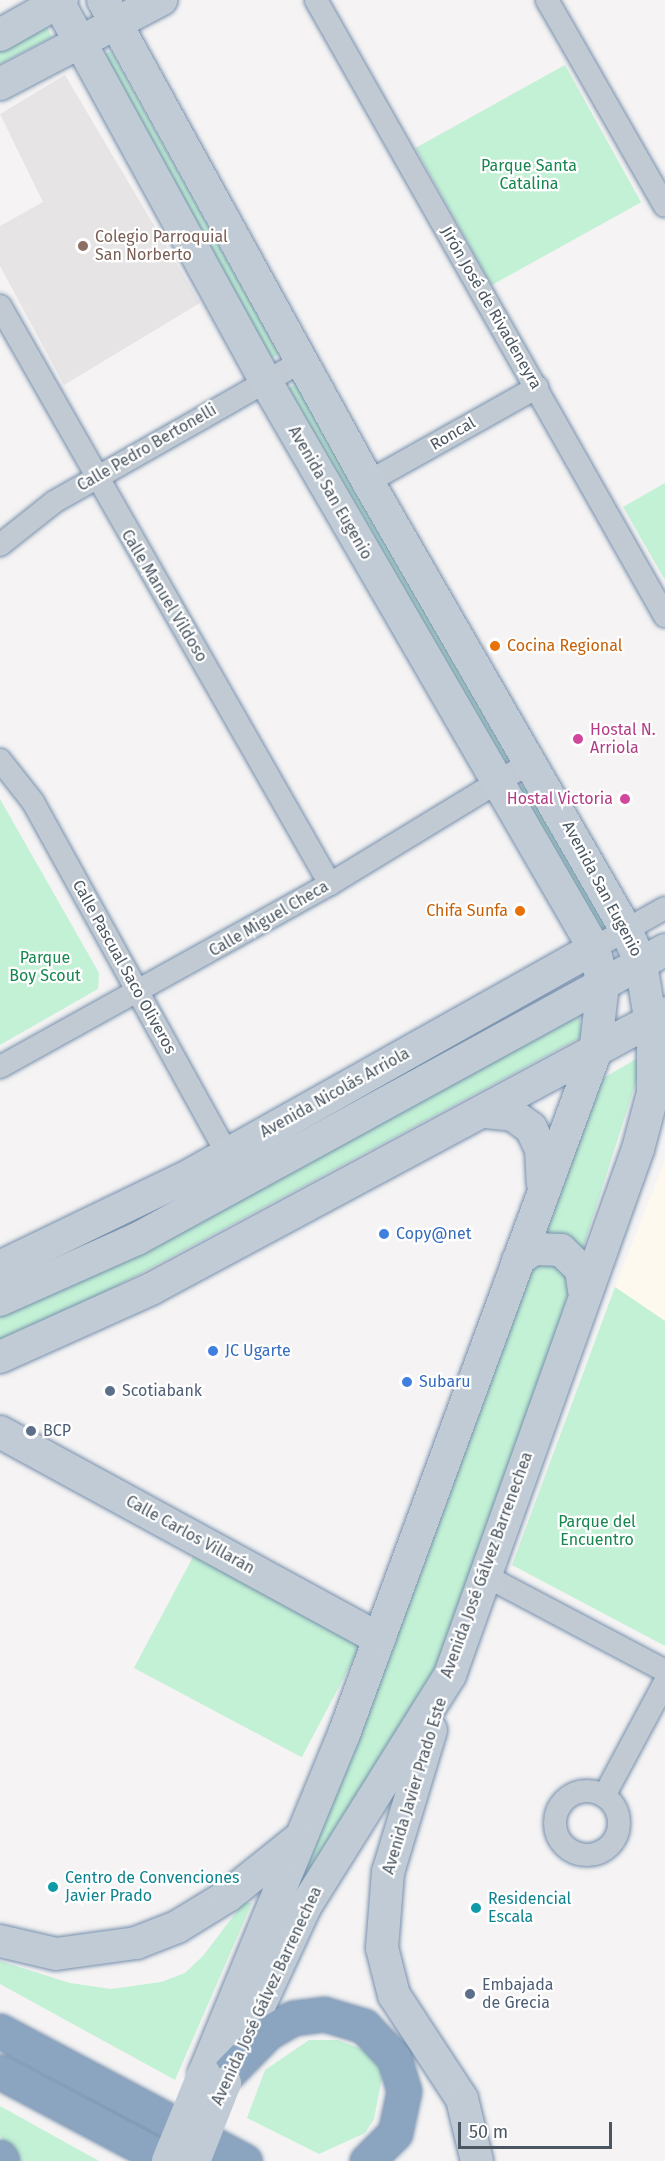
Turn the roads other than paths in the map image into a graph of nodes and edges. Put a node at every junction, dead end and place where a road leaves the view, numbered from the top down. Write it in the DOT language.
graph roads {
  1 [pos="161,0"];
  2 [pos="316,0"];
  3 [pos="547,0"];
  4 [pos="59,1"];
  5 [pos="110,12"];
  6 [pos="0,35"];
  7 [pos="82,43"];
  8 [pos="0,84"];
  9 [pos="663,196"];
  10 [pos="0,306"];
  11 [pos="302,361"];
  12 [pos="264,380"];
  13 [pos="537,387"];
  14 [pos="93,478"];
  15 [pos="368,482"];
  16 [pos="0,545"];
  17 [pos="665,616"];
  18 [pos="0,760"];
  19 [pos="532,761"];
  20 [pos="498,783"];
  21 [pos="330,884"];
  22 [pos="665,908"];
  23 [pos="626,930"];
  24 [pos="594,948"];
  25 [pos="653,957"];
  26 [pos="603,984"];
  27 [pos="139,993"];
  28 [pos="658,1017"];
  29 [pos="595,1053"];
  30 [pos="0,1067"];
  31 [pos="665,1109"];
  32 [pos="486,1112"];
  33 [pos="638,1149"];
  34 [pos="234,1166"];
  35 [pos="542,1197"];
  36 [pos="137,1239"];
  37 [pos="518,1260"];
  38 [pos="0,1267"];
  39 [pos="71,1269"];
  40 [pos="151,1289"];
  41 [pos="584,1290"];
  42 [pos="0,1300"];
  43 [pos="92,1316"];
  44 [pos="0,1357"];
  45 [pos="0,1432"];
  46 [pos="484,1575"];
  47 [pos="379,1639"];
  48 [pos="665,1671"];
  49 [pos="450,1675"];
  50 [pos="665,1682"];
  51 [pos="604,1796"];
  52 [pos="303,1836"];
  53 [pos="0,1941"];
  54 [pos="0,2031"];
  55 [pos="0,2072"];
  56 [pos="219,2076"];
  57 [pos="0,2157"];
  58 [pos="2,2161"];
  59 [pos="168,2161"];
  60 [pos="194,2161"];
  61 [pos="245,2161"];
  62 [pos="367,2161"];
  63 [pos="477,2161"];
  1 -- 5 [label="main road"];
  2 -- 13 [label="street, Jirón José de Rivadeneyra"];
  3 -- 9 [label="street"];
  4 -- 6 [label="main road"];
  4 -- 7 [label="main road, Avenida San Eugenio"];
  5 -- 7 [label="main road"];
  5 -- 11 [label="main road, Avenida San Eugenio"];
  7 -- 8 [label="main road"];
  7 -- 12 [label="main road, Avenida San Eugenio"];
  10 -- 14 [label="street, Calle Manuel Vildoso"];
  11 -- 12 [label="street, Calle Pedro Bertonelli"];
  11 -- 15 [label="main road, Avenida San Eugenio"];
  12 -- 14 [label="street, Calle Pedro Bertonelli"];
  12 -- 20 [label="main road, Avenida San Eugenio"];
  13 -- 15 [label="street, Roncal"];
  13 -- 17 [label="street, Jirón José de Rivadeneyra"];
  14 -- 16 [label="street, Calle Pedro Bertonelli"];
  14 -- 21 [label="street, Calle Manuel Vildoso"];
  15 -- 19 [label="main road, Avenida San Eugenio"];
  18 -- 27 [label="street, Calle Pascual Saco Oliveros"];
  19 -- 20 [label="street, Calle Miguel Checa"];
  19 -- 23 [label="main road, Avenida San Eugenio"];
  20 -- 21 [label="street, Calle Miguel Checa"];
  20 -- 24 [label="main road, Avenida San Eugenio"];
  21 -- 27 [label="street, Calle Miguel Checa"];
  22 -- 23 [label="street, Avenida Nicolás Arriola"];
  23 -- 24 [label="street, Avenida Nicolás Arriola"];
  23 -- 25 [label="main road, Avenida San Eugenio"];
  24 -- 26 [label="main road, Avenida San Eugenio"];
  24 -- 34 [label="main road, Avenida Nicolás Arriola"];
  25 -- 26 [label="main road, Avenida Nicolás Arriola"];
  25 -- 28 [label="main road, Avenida José Gálvez Barrenechea"];
  26 -- 29 [label="main road, Avenida José Gálvez Barrenechea"];
  26 -- 34 [label="main road, Avenida Nicolás Arriola"];
  27 -- 30 [label="street, Calle Miguel Checa"];
  27 -- 34 [label="street, Calle Pascual Saco Oliveros"];
  28 -- 29 [label="main road"];
  28 -- 33 [label="main road, Avenida José Gálvez Barrenechea"];
  29 -- 32 [label="main road"];
  29 -- 35 [label="main road, Avenida José Gálvez Barrenechea"];
  31 -- 33 [label="main road"];
  32 -- 35 [label="main road"];
  32 -- 40 [label="main road"];
  33 -- 41 [label="main road, Avenida José Gálvez Barrenechea"];
  34 -- 36 [label="main road, Avenida Nicolás Arriola"];
  34 -- 38 [label="main road, Avenida Nicolás Arriola"];
  35 -- 37 [label="main road, Avenida José Gálvez Barrenechea"];
  36 -- 39 [label="main road, Avenida Nicolás Arriola"];
  36 -- 40 [label="main road"];
  37 -- 41 [label="main road"];
  37 -- 47 [label="main road, Avenida José Gálvez Barrenechea"];
  39 -- 42 [label="main road, Avenida Nicolás Arriola"];
  39 -- 43 [label="main road"];
  40 -- 43 [label="main road"];
  41 -- 46 [label="main road, Avenida José Gálvez Barrenechea"];
  43 -- 44 [label="main road"];
  45 -- 47 [label="main road, Calle Carlos Villarán"];
  46 -- 48 [label="street"];
  46 -- 49 [label="main road, Avenida José Gálvez Barrenechea"];
  47 -- 52 [label="main road, Avenida José Gálvez Barrenechea"];
  49 -- 56 [label="main road, Avenida José Gálvez Barrenechea"];
  49 -- 63 [label="main road, Avenida Javier Prado Este"];
  50 -- 51 [label="street"];
  52 -- 53 [label="main road"];
  52 -- 56 [label="main road, Avenida José Gálvez Barrenechea"];
  54 -- 61 [label="highway"];
  55 -- 59 [label="highway"];
  56 -- 59 [label="main road, Avenida José Gálvez Barrenechea, bridge"];
  56 -- 60 [label="main road, Avenida José Gálvez Barrenechea, bridge"];
  56 -- 62 [label="highway"];
  57 -- 58 [label="highway"];
}
